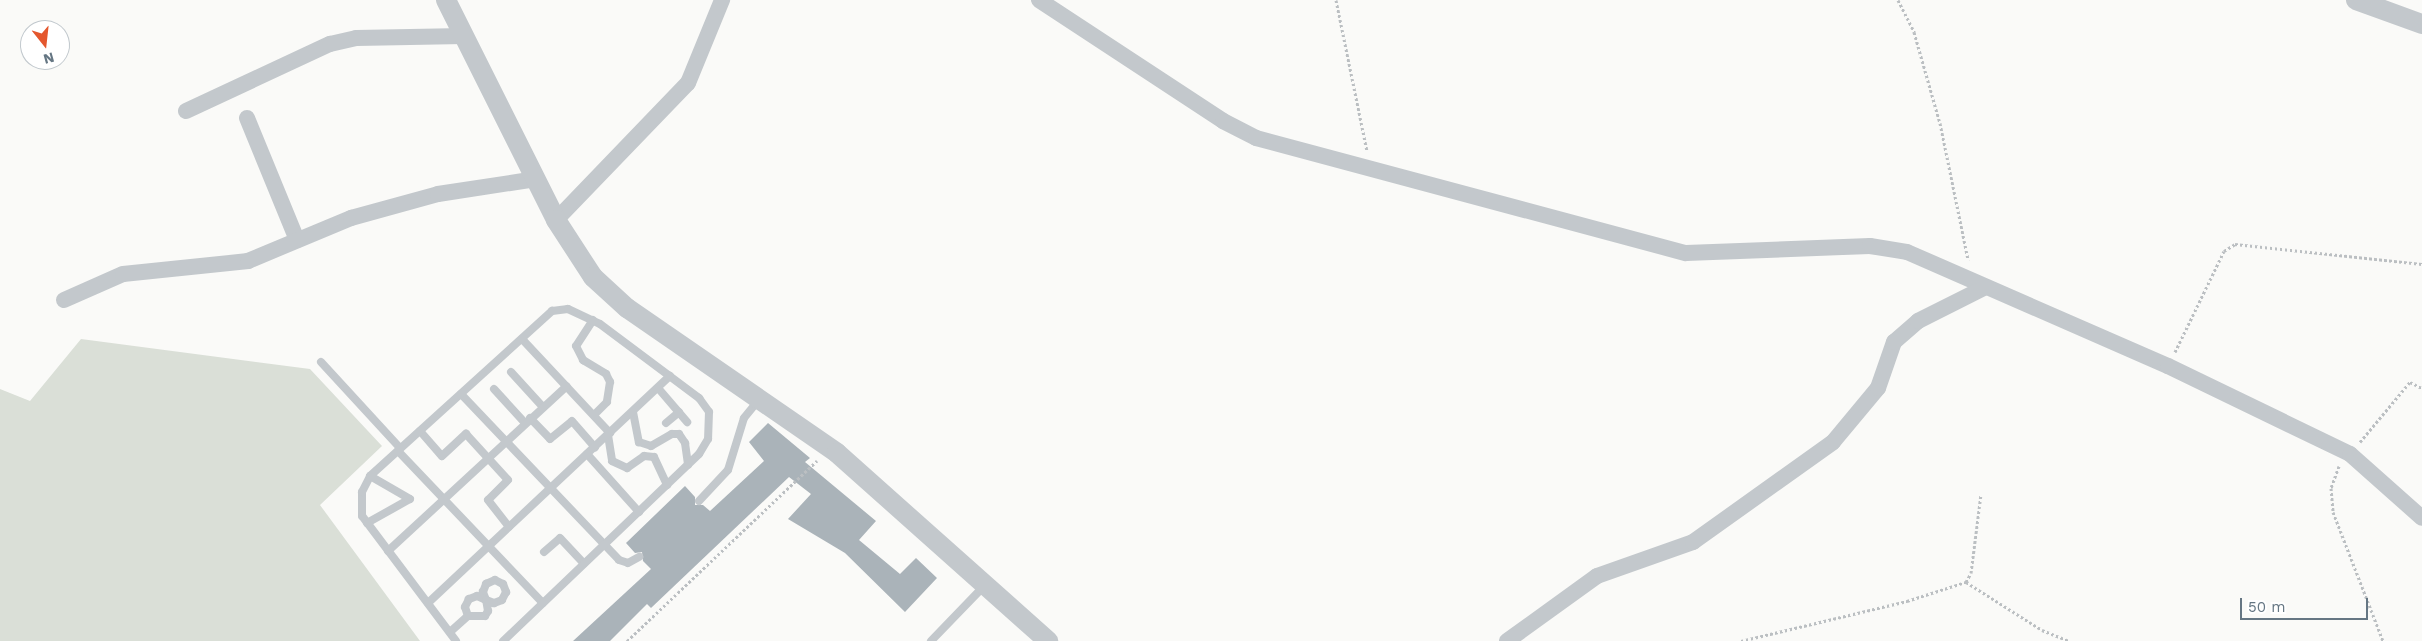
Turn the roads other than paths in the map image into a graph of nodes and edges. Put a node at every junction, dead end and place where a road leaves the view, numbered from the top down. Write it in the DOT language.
graph roads {
  1 [pos="446,0"];
  2 [pos="722,0"];
  3 [pos="1039,0"];
  4 [pos="2356,0"];
  5 [pos="2422,24"];
  6 [pos="464,36"];
  7 [pos="186,111"];
  8 [pos="247,118"];
  9 [pos="536,179"];
  10 [pos="556,220"];
  11 [pos="296,240"];
  12 [pos="1981,284"];
  13 [pos="64,300"];
  14 [pos="593,320"];
  15 [pos="522,339"];
  16 [pos="321,362"];
  17 [pos="512,372"];
  18 [pos="670,376"];
  19 [pos="567,386"];
  20 [pos="658,388"];
  21 [pos="494,389"];
  22 [pos="461,394"];
  23 [pos="760,399"];
  24 [pos="543,407"];
  25 [pos="633,412"];
  26 [pos="679,412"];
  27 [pos="594,415"];
  28 [pos="527,421"];
  29 [pos="687,422"];
  30 [pos="666,423"];
  31 [pos="420,431"];
  32 [pos="609,434"];
  33 [pos="505,440"];
  34 [pos="595,447"];
  35 [pos="399,450"];
  36 [pos="587,454"];
  37 [pos="487,458"];
  38 [pos="688,464"];
  39 [pos="370,476"];
  40 [pos="667,485"];
  41 [pos="552,488"];
  42 [pos="444,498"];
  43 [pos="699,501"];
  44 [pos="639,512"];
  45 [pos="2422,518"];
  46 [pos="367,523"];
  47 [pos="509,527"];
  48 [pos="605,544"];
  49 [pos="488,547"];
  50 [pos="388,551"];
  51 [pos="544,552"];
  52 [pos="640,557"];
  53 [pos="584,564"];
  54 [pos="986,584"];
  55 [pos="428,603"];
  56 [pos="543,603"];
  57 [pos="468,616"];
  58 [pos="450,632"];
  59 [pos="456,641"];
  60 [pos="503,641"];
  61 [pos="931,641"];
  62 [pos="1048,641"];
  63 [pos="1507,641"];
  1 -- 6 [label="street"];
  2 -- 10 [label="street"];
  3 -- 12 [label="street"];
  4 -- 5 [label="street"];
  6 -- 7 [label="street"];
  6 -- 9 [label="street"];
  8 -- 11 [label="street"];
  9 -- 10 [label="street"];
  9 -- 11 [label="street"];
  10 -- 23 [label="street"];
  11 -- 13 [label="street"];
  12 -- 45 [label="street"];
  12 -- 63 [label="street"];
  14 -- 15 [label="lane"];
  14 -- 18 [label="lane"];
  14 -- 27 [label="lane"];
  15 -- 19 [label="lane"];
  15 -- 22 [label="lane"];
  16 -- 35 [label="lane"];
  17 -- 24 [label="lane"];
  18 -- 20 [label="lane"];
  18 -- 38 [label="lane"];
  19 -- 24 [label="lane"];
  19 -- 27 [label="lane"];
  20 -- 25 [label="lane"];
  20 -- 26 [label="lane"];
  21 -- 28 [label="lane"];
  22 -- 31 [label="lane"];
  22 -- 33 [label="lane"];
  23 -- 43 [label="lane"];
  23 -- 54 [label="street"];
  24 -- 28 [label="lane"];
  25 -- 32 [label="lane"];
  25 -- 38 [label="lane"];
  26 -- 29 [label="lane"];
  26 -- 30 [label="lane"];
  27 -- 32 [label="lane"];
  28 -- 33 [label="lane"];
  28 -- 34 [label="lane"];
  31 -- 35 [label="lane"];
  31 -- 37 [label="lane"];
  32 -- 34 [label="lane"];
  32 -- 40 [label="lane"];
  33 -- 37 [label="lane"];
  33 -- 41 [label="lane"];
  34 -- 36 [label="lane"];
  35 -- 39 [label="lane"];
  35 -- 42 [label="lane"];
  36 -- 41 [label="lane"];
  36 -- 44 [label="lane"];
  37 -- 42 [label="lane"];
  37 -- 47 [label="lane"];
  38 -- 40 [label="lane"];
  39 -- 46 [label="lane"];
  39 -- 46 [label="lane"];
  40 -- 44 [label="lane"];
  41 -- 47 [label="lane"];
  41 -- 48 [label="lane"];
  42 -- 49 [label="lane"];
  42 -- 50 [label="lane"];
  44 -- 48 [label="lane"];
  46 -- 50 [label="lane"];
  47 -- 49 [label="lane"];
  48 -- 52 [label="lane"];
  48 -- 53 [label="lane"];
  49 -- 55 [label="lane"];
  49 -- 56 [label="lane"];
  50 -- 55 [label="lane"];
  51 -- 53 [label="lane"];
  53 -- 56 [label="lane"];
  54 -- 61 [label="lane"];
  54 -- 62 [label="street"];
  55 -- 58 [label="lane"];
  56 -- 60 [label="lane"];
  57 -- 57 [label="lane"];
  57 -- 58 [label="lane"];
  58 -- 59 [label="lane"];
}
